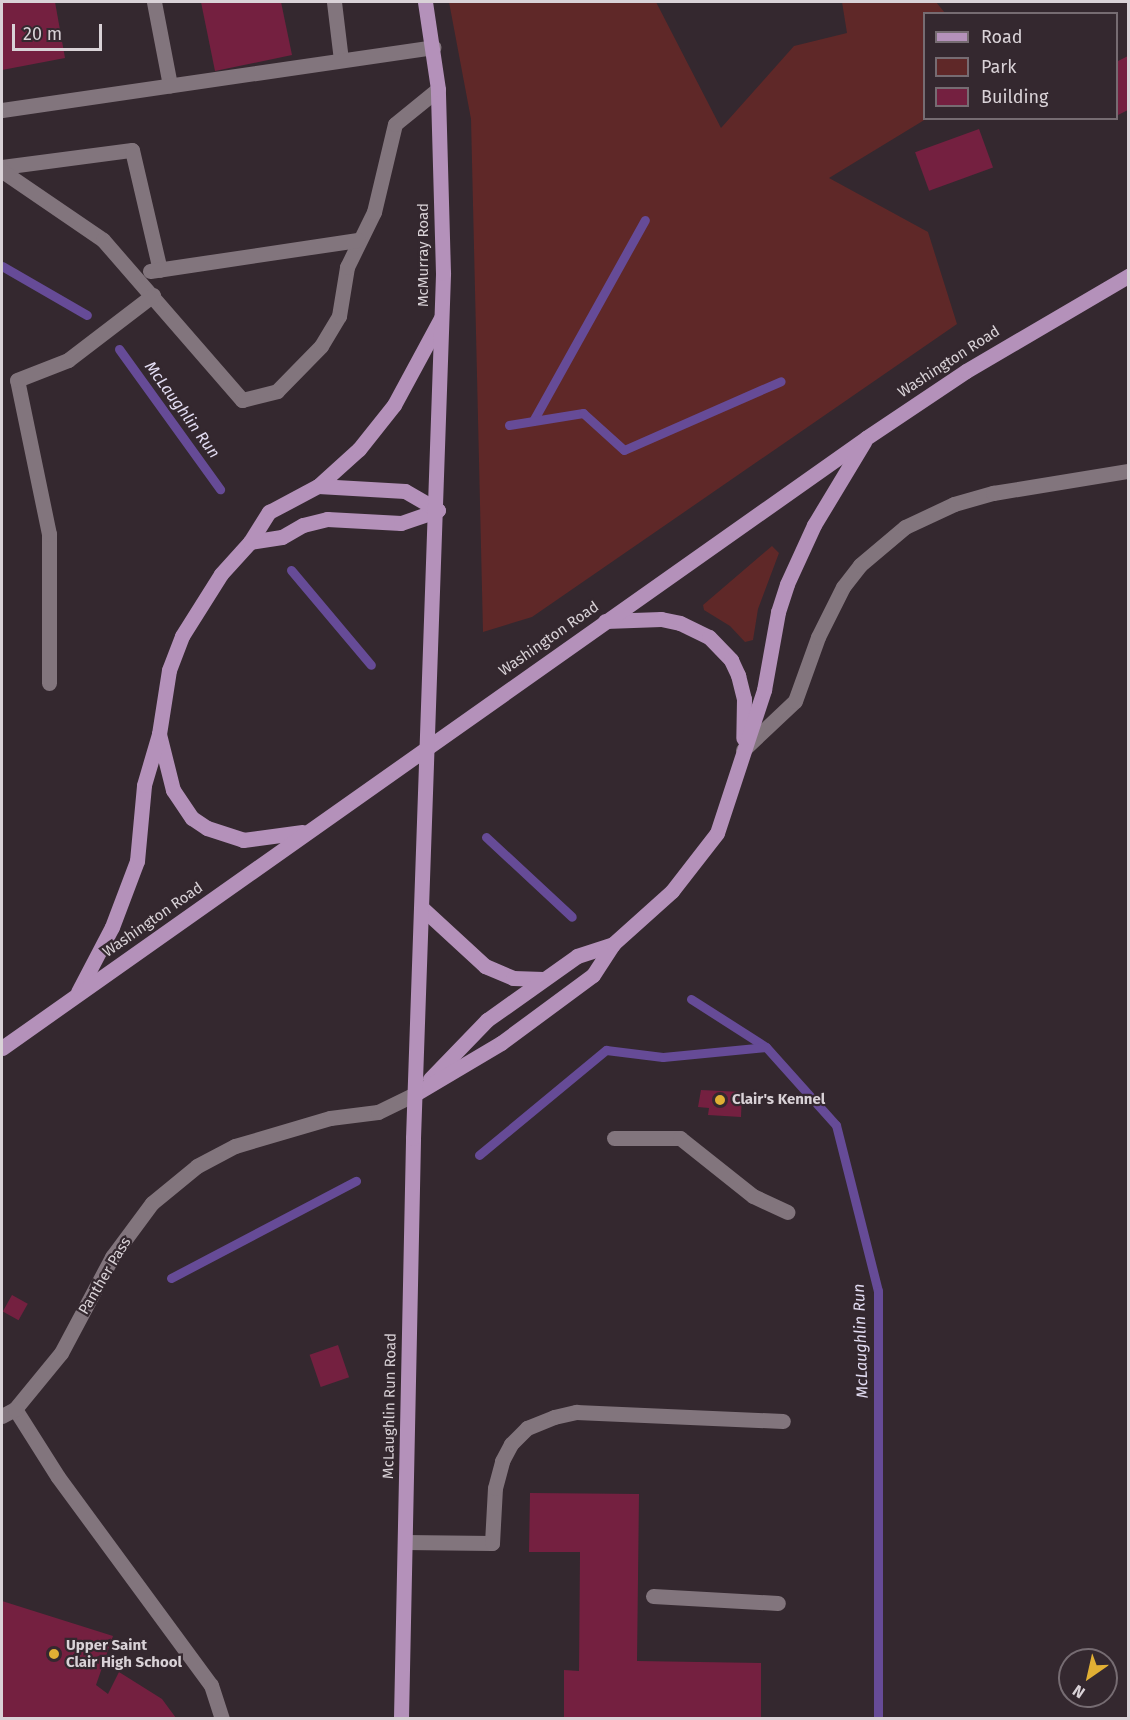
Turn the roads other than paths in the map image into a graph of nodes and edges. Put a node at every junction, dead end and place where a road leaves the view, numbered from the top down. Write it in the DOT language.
graph roads {
  1 [pos="154,2"];
  2 [pos="334,2"];
  3 [pos="425,2"];
  4 [pos="433,47"];
  5 [pos="341,60"];
  6 [pos="170,85"];
  7 [pos="438,89"];
  8 [pos="2,110"];
  9 [pos="2,169"];
  10 [pos="358,240"];
  11 [pos="160,270"];
  12 [pos="136,274"];
  13 [pos="1128,276"];
  14 [pos="153,295"];
  15 [pos="442,315"];
  16 [pos="866,438"];
  17 [pos="1128,471"];
  18 [pos="318,486"];
  19 [pos="438,510"];
  20 [pos="250,542"];
  21 [pos="605,621"];
  22 [pos="49,683"];
  23 [pos="159,734"];
  24 [pos="743,750"];
  25 [pos="308,831"];
  26 [pos="422,908"];
  27 [pos="613,944"];
  28 [pos="543,979"];
  29 [pos="76,995"];
  30 [pos="2,1048"];
  31 [pos="415,1094"];
  32 [pos="614,1138"];
  33 [pos="787,1212"];
  34 [pos="8,1412"];
  35 [pos="783,1421"];
  36 [pos="405,1542"];
  37 [pos="652,1596"];
  38 [pos="778,1602"];
  39 [pos="222,1719"];
  40 [pos="401,1719"];
  1 -- 6 [label="street"];
  2 -- 5 [label="street"];
  3 -- 4 [label="main road, McMurray Road"];
  4 -- 5 [label="street"];
  4 -- 7 [label="main road, McMurray Road"];
  5 -- 6 [label="street"];
  6 -- 8 [label="street"];
  7 -- 10 [label="street"];
  7 -- 15 [label="main road, McMurray Road"];
  9 -- 11 [label="street"];
  9 -- 12 [label="street"];
  10 -- 11 [label="street"];
  10 -- 14 [label="street"];
  11 -- 12 [label="street"];
  12 -- 14 [label="street"];
  13 -- 16 [label="main road, Washington Road"];
  14 -- 22 [label="street"];
  15 -- 18 [label="main road"];
  15 -- 19 [label="main road, McMurray Road"];
  16 -- 21 [label="main road, Washington Road"];
  16 -- 24 [label="main road"];
  17 -- 24 [label="street"];
  18 -- 19 [label="main road"];
  18 -- 20 [label="main road"];
  19 -- 20 [label="main road"];
  19 -- 26 [label="main road, McMurray Road"];
  20 -- 23 [label="main road"];
  21 -- 24 [label="main road"];
  21 -- 25 [label="main road, Washington Road"];
  23 -- 25 [label="main road"];
  23 -- 29 [label="main road"];
  24 -- 27 [label="main road"];
  25 -- 29 [label="main road, Washington Road"];
  26 -- 28 [label="main road"];
  26 -- 31 [label="main road, McLaughlin Run Road"];
  27 -- 28 [label="main road"];
  27 -- 31 [label="main road"];
  28 -- 31 [label="main road"];
  29 -- 30 [label="main road, Washington Road"];
  31 -- 34 [label="street, Panther Pass"];
  31 -- 36 [label="main road, McLaughlin Run Road"];
  32 -- 33 [label="street"];
  34 -- 39 [label="street"];
  35 -- 36 [label="street"];
  36 -- 40 [label="main road, McLaughlin Run Road"];
  37 -- 38 [label="street"];
}
